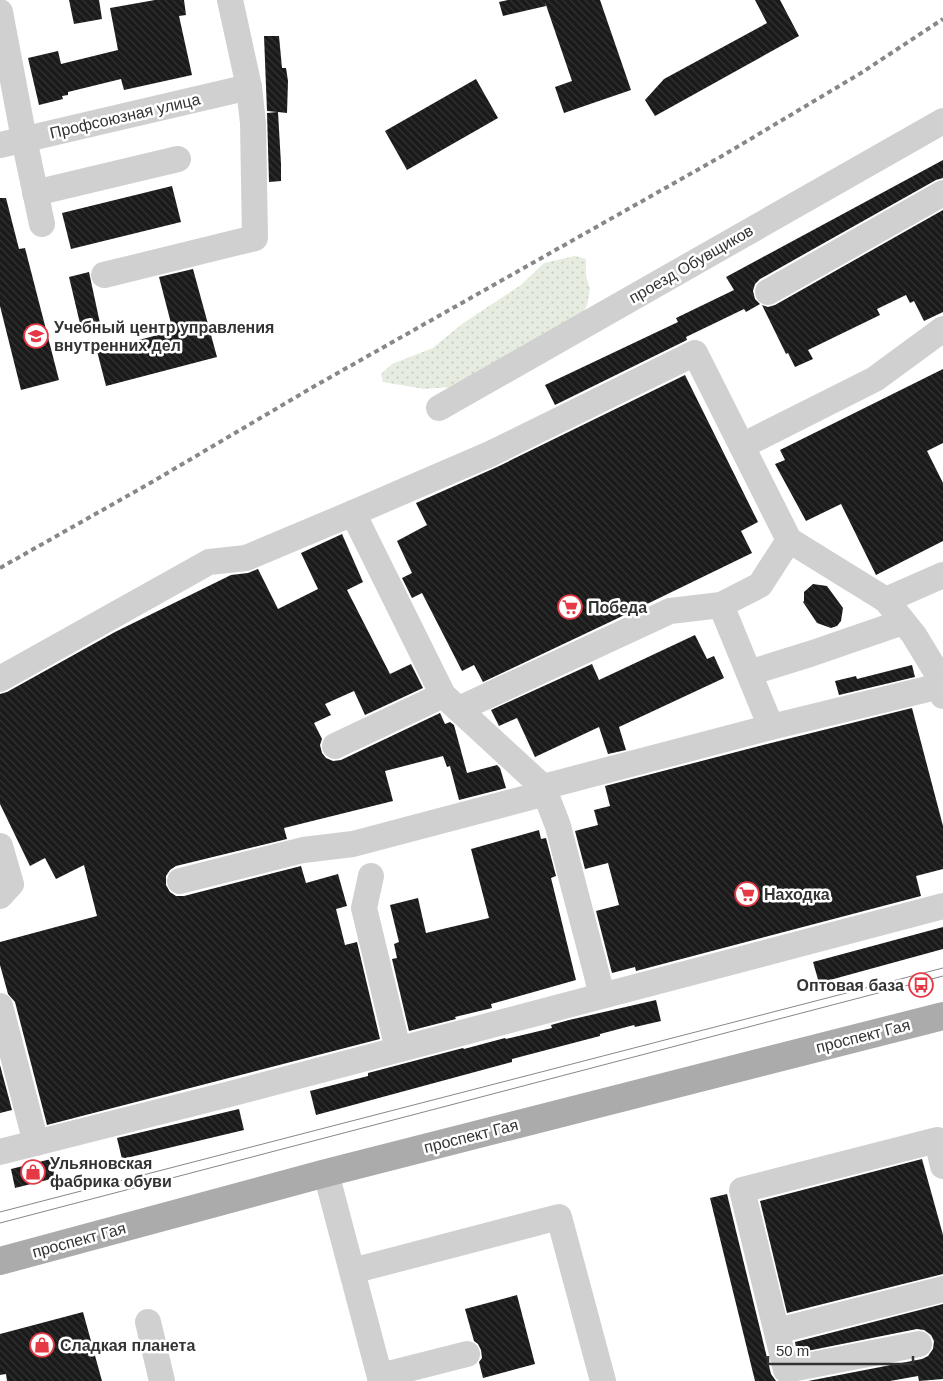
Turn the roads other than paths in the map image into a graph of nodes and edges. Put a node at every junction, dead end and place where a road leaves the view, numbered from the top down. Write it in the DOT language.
graph roads {
  1 [pos="230,0"];
  2 [pos="0,12"];
  3 [pos="249,87"];
  4 [pos="943,121"];
  5 [pos="12,142"];
  6 [pos="178,160"];
  7 [pos="35,193"];
  8 [pos="943,193"];
  9 [pos="42,224"];
  10 [pos="104,275"];
  11 [pos="768,292"];
  12 [pos="943,329"];
  13 [pos="439,408"];
  14 [pos="742,446"];
  15 [pos="353,513"];
  16 [pos="790,540"];
  17 [pos="943,575"];
  18 [pos="886,600"];
  19 [pos="722,605"];
  20 [pos="903,622"];
  21 [pos="749,673"];
  22 [pos="0,679"];
  23 [pos="941,682"];
  24 [pos="451,702"];
  25 [pos="771,727"];
  26 [pos="335,746"];
  27 [pos="545,790"];
  28 [pos="0,846"];
  29 [pos="371,876"];
  30 [pos="180,881"];
  31 [pos="0,896"];
  32 [pos="943,906"];
  33 [pos="602,995"];
  34 [pos="0,1006"];
  35 [pos="943,1016"];
  36 [pos="398,1049"];
  37 [pos="36,1143"];
  38 [pos="0,1152"];
  39 [pos="943,1166"];
  40 [pos="326,1173"];
  41 [pos="0,1261"];
  42 [pos="352,1271"];
  43 [pos="943,1289"];
  44 [pos="148,1322"];
  45 [pos="777,1331"];
  46 [pos="919,1344"];
  47 [pos="466,1354"];
  48 [pos="788,1375"];
  49 [pos="380,1378"];
  50 [pos="162,1381"];
  51 [pos="603,1381"];
  1 -- 3 [label="street"];
  2 -- 5 [label="street"];
  3 -- 5 [label="street, Профсоюзная улица"];
  3 -- 10 [label="street"];
  4 -- 13 [label="street, проезд Обувщиков"];
  5 -- 7 [label="street"];
  6 -- 7 [label="street"];
  7 -- 9 [label="street"];
  8 -- 11 [label="street"];
  12 -- 14 [label="street"];
  14 -- 15 [label="street"];
  14 -- 16 [label="street"];
  15 -- 22 [label="street"];
  15 -- 24 [label="street"];
  16 -- 18 [label="street"];
  16 -- 19 [label="street"];
  17 -- 18 [label="street"];
  18 -- 20 [label="street"];
  19 -- 21 [label="street"];
  19 -- 24 [label="street"];
  20 -- 21 [label="street"];
  20 -- 23 [label="street"];
  21 -- 25 [label="street"];
  23 -- 25 [label="street"];
  24 -- 26 [label="street"];
  24 -- 27 [label="street"];
  25 -- 27 [label="street"];
  27 -- 30 [label="street"];
  27 -- 33 [label="street"];
  28 -- 31 [label="street"];
  29 -- 36 [label="street"];
  32 -- 33 [label="street"];
  33 -- 36 [label="street"];
  34 -- 37 [label="street"];
  35 -- 40 [label="main road, проспект Гая"];
  36 -- 37 [label="street"];
  37 -- 38 [label="street"];
  39 -- 45 [label="street"];
  40 -- 41 [label="main road, проспект Гая"];
  40 -- 42 [label="street"];
  42 -- 49 [label="street"];
  42 -- 51 [label="street"];
  43 -- 45 [label="street"];
  44 -- 50 [label="street"];
  45 -- 48 [label="street"];
  46 -- 48 [label="street"];
  47 -- 49 [label="street"];
}
